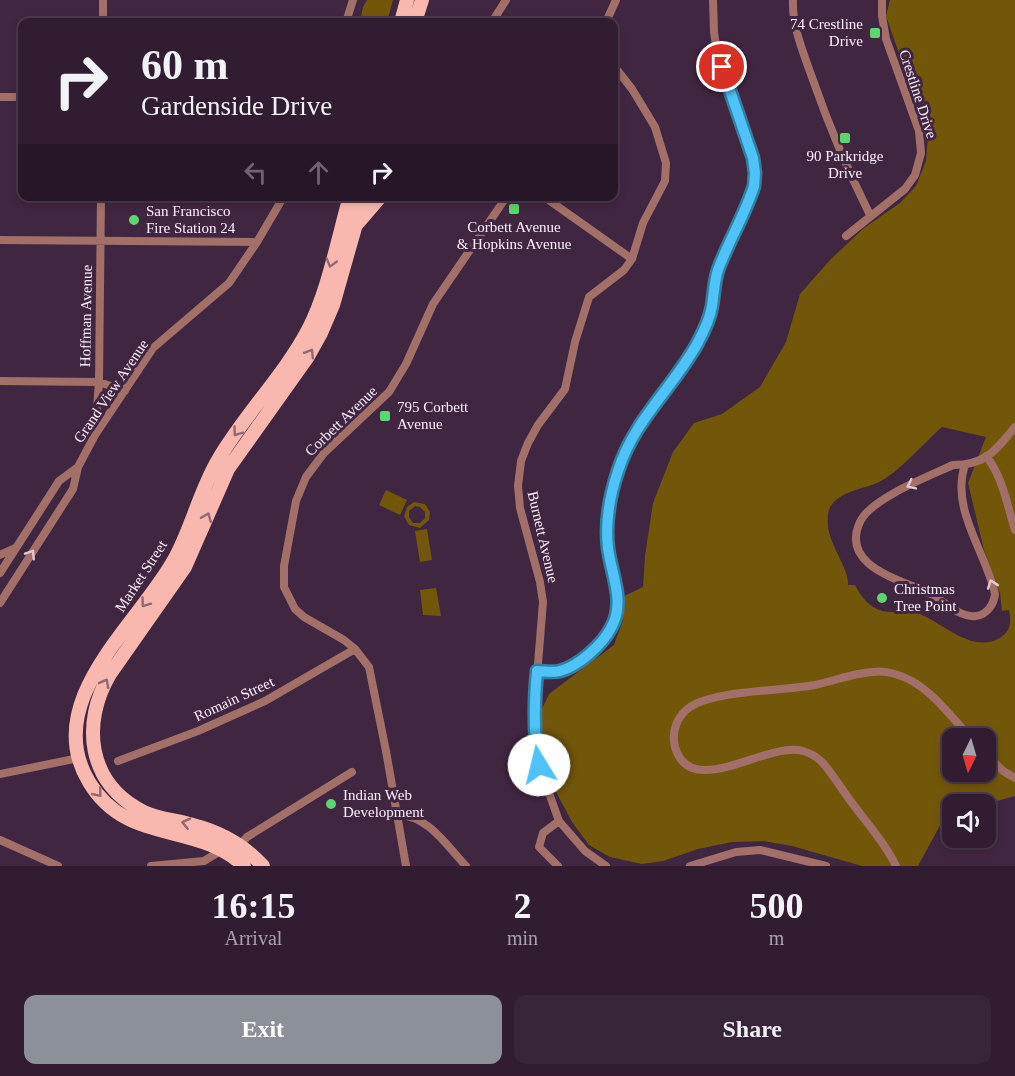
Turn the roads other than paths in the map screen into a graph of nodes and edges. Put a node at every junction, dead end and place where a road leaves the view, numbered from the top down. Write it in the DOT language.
graph roads {
  1 [pos="103,0"];
  2 [pos="353,0"];
  3 [pos="407,0"];
  4 [pos="422,0"];
  5 [pos="506,0"];
  6 [pos="616,0"];
  7 [pos="713,0"];
  8 [pos="793,0"];
  9 [pos="882,0"];
  10 [pos="103,18"];
  11 [pos="347,18"];
  12 [pos="402,18"];
  13 [pos="416,18"];
  14 [pos="495,18"];
  15 [pos="608,18"];
  16 [pos="618,71"];
  17 [pos="0,97"];
  18 [pos="18,97"];
  19 [pos="101,201"];
  20 [pos="281,201"];
  21 [pos="350,201"];
  22 [pos="363,201"];
  23 [pos="377,201"];
  24 [pos="504,201"];
  25 [pos="550,201"];
  26 [pos="870,215"];
  27 [pos="356,225"];
  28 [pos="846,236"];
  29 [pos="0,240"];
  30 [pos="100,241"];
  31 [pos="257,242"];
  32 [pos="632,259"];
  33 [pos="0,381"];
  34 [pos="99,382"];
  35 [pos="124,391"];
  36 [pos="1015,427"];
  37 [pos="95,435"];
  38 [pos="986,456"];
  39 [pos="965,465"];
  40 [pos="78,467"];
  41 [pos="1015,530"];
  42 [pos="15,548"];
  43 [pos="0,555"];
  44 [pos="0,573"];
  45 [pos="0,603"];
  46 [pos="355,649"];
  47 [pos="537,671"];
  48 [pos="961,728"];
  49 [pos="79,758"];
  50 [pos="118,761"];
  51 [pos="996,764"];
  52 [pos="352,772"];
  53 [pos="0,774"];
  54 [pos="1015,778"];
  55 [pos="397,815"];
  56 [pos="559,821"];
  57 [pos="0,840"];
  58 [pos="240,845"];
  59 [pos="222,850"];
  60 [pos="240,865"];
  61 [pos="58,866"];
  62 [pos="151,866"];
  63 [pos="263,866"];
  64 [pos="406,866"];
  65 [pos="466,866"];
  66 [pos="558,866"];
  67 [pos="606,866"];
  68 [pos="690,866"];
  69 [pos="825,866"];
  70 [pos="896,866"];
  1 -- 10 [label="street"];
  2 -- 11 [label="street"];
  3 -- 12 [label="main road"];
  4 -- 13 [label="main road"];
  5 -- 14 [label="street"];
  6 -- 15 [label="street"];
  7 -- 47 [label="street"];
  8 -- 26 [label="street"];
  9 -- 26 [label="street, Crestline Drive"];
  16 -- 32 [label="street, Burnett Avenue"];
  17 -- 18 [label="street"];
  19 -- 30 [label="street, Hoffman Avenue"];
  20 -- 31 [label="street, Grand View Avenue"];
  21 -- 49 [label="main road, Market Street, one-way"];
  22 -- 27 [label="main road, Market Street"];
  23 -- 27 [label="main road"];
  24 -- 46 [label="street, Corbett Avenue"];
  25 -- 32 [label="street"];
  26 -- 28 [label="street, Crestline Drive"];
  58 -- 27 [label="main road, Market Street, one-way"];
  29 -- 30 [label="street"];
  30 -- 31 [label="street"];
  30 -- 34 [label="street, Hoffman Avenue"];
  31 -- 35 [label="street, Grand View Avenue"];
  32 -- 47 [label="street, Burnett Avenue"];
  33 -- 34 [label="street"];
  34 -- 35 [label="street"];
  34 -- 37 [label="street, Hoffman Avenue"];
  35 -- 37 [label="street, Grand View Avenue"];
  36 -- 38 [label="street"];
  37 -- 40 [label="street, Grand View Avenue"];
  38 -- 39 [label="street"];
  38 -- 41 [label="street"];
  39 -- 39 [label="street, one-way"];
  40 -- 42 [label="street, Grand View Avenue"];
  45 -- 40 [label="street, Grand View Avenue, one-way"];
  42 -- 43 [label="street"];
  42 -- 44 [label="street, Grand View Avenue"];
  46 -- 50 [label="street, Romain Street"];
  46 -- 55 [label="street, Corbett Avenue"];
  47 -- 56 [label="street, Burnett Avenue"];
  48 -- 70 [label="street"];
  49 -- 53 [label="street"];
  49 -- 59 [label="main road, Market Street, one-way"];
  51 -- 54 [label="street"];
  52 -- 58 [label="street"];
  55 -- 64 [label="street, Corbett Avenue"];
  55 -- 65 [label="street"];
  56 -- 66 [label="street"];
  56 -- 67 [label="street, Burnett Avenue"];
  57 -- 61 [label="street"];
  58 -- 63 [label="main road, Market Street"];
  59 -- 60 [label="main road, Market Street"];
  59 -- 62 [label="street"];
  68 -- 69 [label="street"];
}
